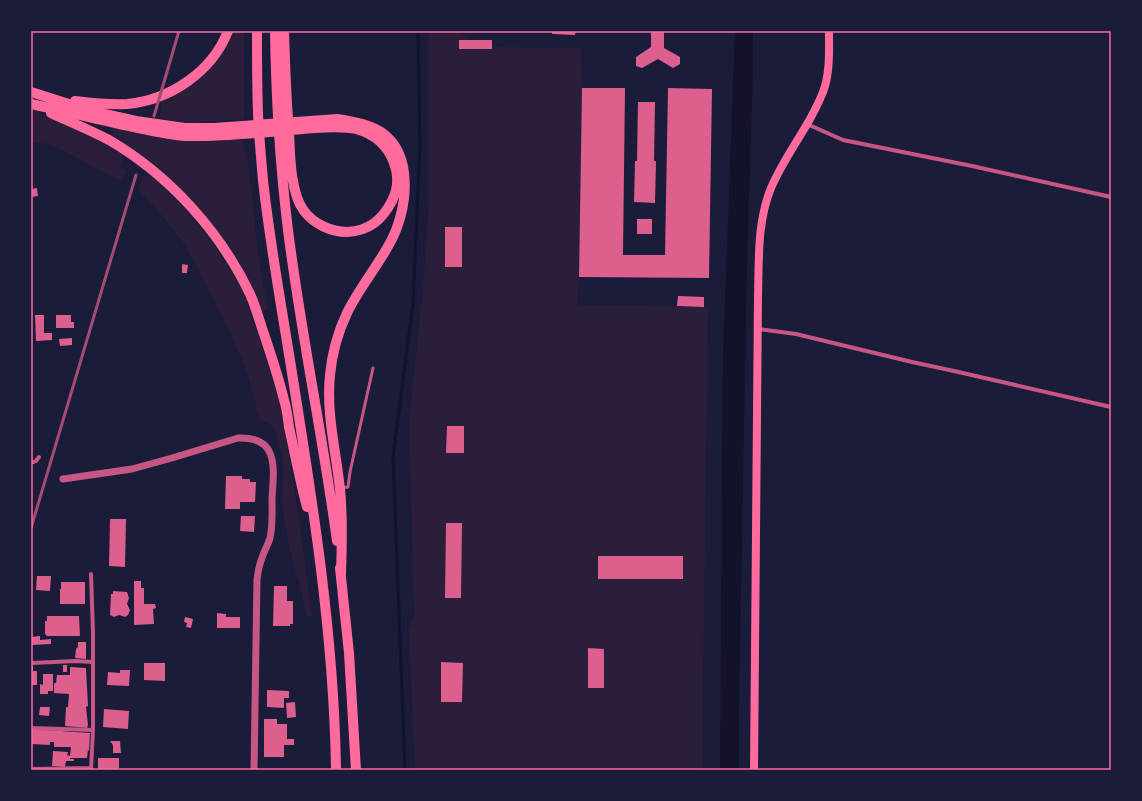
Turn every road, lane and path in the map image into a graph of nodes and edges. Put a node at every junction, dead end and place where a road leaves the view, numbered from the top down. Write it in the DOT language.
graph roads {
  1 [pos="228,31"];
  2 [pos="257,31"];
  3 [pos="275,31"];
  4 [pos="284,31"];
  5 [pos="830,31"];
  6 [pos="31,92"];
  7 [pos="51,99"];
  8 [pos="31,104"];
  9 [pos="807,124"];
  10 [pos="295,126"];
  11 [pos="241,130"];
  12 [pos="1111,197"];
  13 [pos="758,329"];
  14 [pos="373,368"];
  15 [pos="1111,407"];
  16 [pos="40,457"];
  17 [pos="31,463"];
  18 [pos="63,479"];
  19 [pos="340,488"];
  20 [pos="319,550"];
  21 [pos="91,574"];
  22 [pos="341,574"];
  23 [pos="93,662"];
  24 [pos="31,663"];
  25 [pos="31,728"];
  26 [pos="93,730"];
  27 [pos="31,769"];
  28 [pos="91,769"];
  29 [pos="254,770"];
  30 [pos="336,770"];
  31 [pos="356,770"];
  32 [pos="754,770"];
  1 -- 7 [label="highway"];
  2 -- 20 [label="highway"];
  3 -- 22 [label="highway"];
  4 -- 10 [label="highway"];
  5 -- 9 [label="main road"];
  6 -- 7 [label="highway"];
  7 -- 11 [label="highway"];
  8 -- 11 [label="highway"];
  8 -- 20 [label="highway"];
  9 -- 12 [label="street"];
  9 -- 13 [label="main road"];
  10 -- 11 [label="highway"];
  10 -- 19 [label="highway"];
  13 -- 15 [label="street"];
  13 -- 32 [label="main road"];
  14 -- 19 [label="lane"];
  16 -- 17 [label="street"];
  18 -- 29 [label="street"];
  19 -- 22 [label="highway"];
  20 -- 30 [label="highway"];
  21 -- 23 [label="street"];
  22 -- 31 [label="highway"];
  23 -- 24 [label="street"];
  23 -- 26 [label="street"];
  25 -- 26 [label="street"];
  26 -- 28 [label="street"];
  27 -- 28 [label="street"];
}
